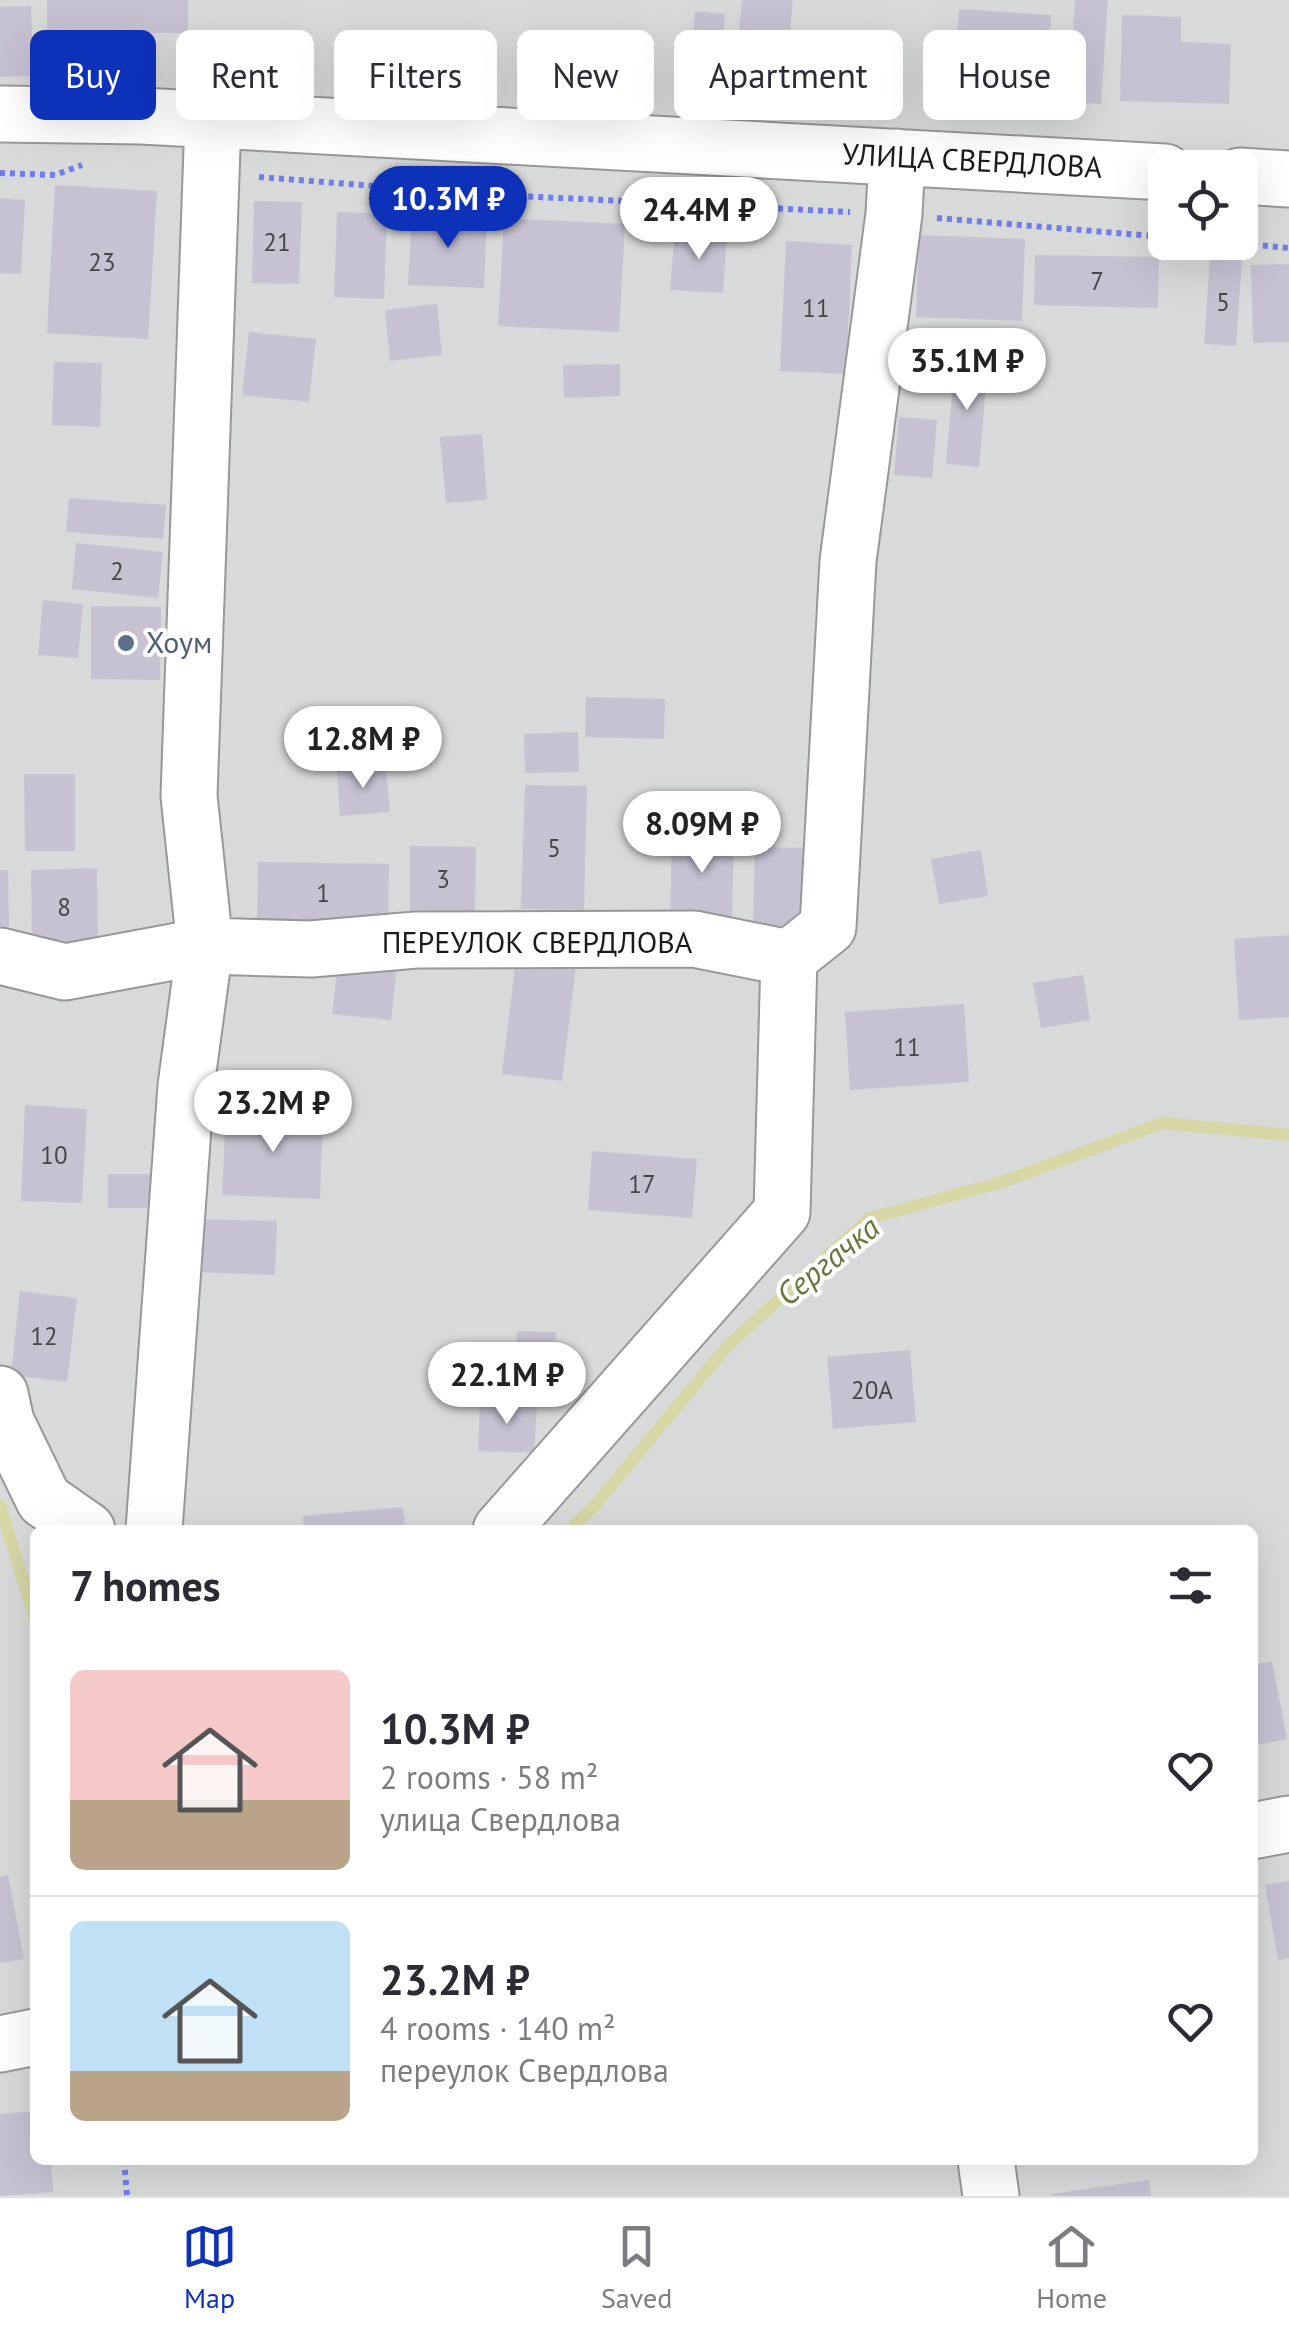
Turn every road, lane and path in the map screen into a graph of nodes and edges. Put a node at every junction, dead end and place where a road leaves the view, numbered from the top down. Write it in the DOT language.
graph roads {
  1 [pos="0,114"];
  2 [pos="176,119"];
  3 [pos="214,120"];
  4 [pos="896,158"];
  5 [pos="88,163"];
  6 [pos="1148,171"];
  7 [pos="211,173"];
  8 [pos="0,174"];
  9 [pos="1258,177"];
  10 [pos="1289,179"];
  11 [pos="894,214"];
  12 [pos="1148,236"];
  13 [pos="1258,245"];
  14 [pos="1289,248"];
  15 [pos="204,946"];
  16 [pos="0,956"];
  17 [pos="790,958"];
  18 [pos="0,1394"];
  19 [pos="156,1512"];
  20 [pos="82,1525"];
  21 [pos="108,1525"];
  22 [pos="504,1525"];
  23 [pos="1289,1824"];
  24 [pos="1258,1830"];
  25 [pos="30,2038"];
  26 [pos="0,2044"];
  27 [pos="127,2165"];
  28 [pos="987,2165"];
  29 [pos="127,2196"];
  30 [pos="991,2196"];
  1 -- 2 [label="street, УЛИЦА СВЕРДЛОВА"];
  3 -- 4 [label="street, УЛИЦА СВЕРДЛОВА"];
  3 -- 7 [label="street"];
  4 -- 6 [label="street, УЛИЦА СВЕРДЛОВА"];
  4 -- 11 [label="street"];
  5 -- 8 [label="path"];
  7 -- 11 [label="path"];
  7 -- 15 [label="street"];
  9 -- 10 [label="street"];
  11 -- 12 [label="path"];
  11 -- 17 [label="street"];
  13 -- 14 [label="path"];
  15 -- 16 [label="street, ПЕРЕУЛОК СВЕРДЛОВА"];
  15 -- 17 [label="street, ПЕРЕУЛОК СВЕРДЛОВА"];
  15 -- 19 [label="street"];
  17 -- 22 [label="street"];
  18 -- 20 [label="street"];
  19 -- 21 [label="street"];
  23 -- 24 [label="street"];
  25 -- 26 [label="street"];
  27 -- 29 [label="path"];
  28 -- 30 [label="street"];
}
